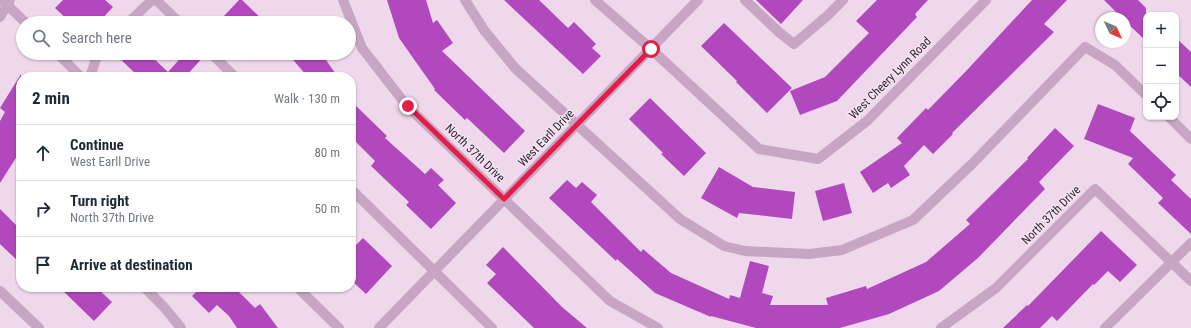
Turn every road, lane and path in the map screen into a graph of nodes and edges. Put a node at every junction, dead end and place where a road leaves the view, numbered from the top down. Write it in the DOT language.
graph roads {
  1 [pos="152,0"];
  2 [pos="156,0"];
  3 [pos="343,0"];
  4 [pos="466,0"];
  5 [pos="595,0"];
  6 [pos="698,0"];
  7 [pos="745,0"];
  8 [pos="843,0"];
  9 [pos="986,0"];
  10 [pos="6,1"];
  11 [pos="20,16"];
  12 [pos="135,16"];
  13 [pos="173,16"];
  14 [pos="349,16"];
  15 [pos="0,17"];
  16 [pos="356,33"];
  17 [pos="651,49"];
  18 [pos="64,60"];
  19 [pos="96,60"];
  20 [pos="218,60"];
  21 [pos="77,72"];
  22 [pos="92,72"];
  23 [pos="231,72"];
  24 [pos="1143,92"];
  25 [pos="1172,120"];
  26 [pos="576,125"];
  27 [pos="1191,139"];
  28 [pos="356,194"];
  29 [pos="504,199"];
  30 [pos="1191,243"];
  31 [pos="1172,262"];
  32 [pos="434,271"];
  33 [pos="1191,281"];
  34 [pos="0,291"];
  35 [pos="149,292"];
  36 [pos="302,292"];
  37 [pos="39,328"];
  38 [pos="181,328"];
  39 [pos="339,328"];
  40 [pos="379,328"];
  41 [pos="492,328"];
  42 [pos="658,328"];
  43 [pos="941,328"];
  44 [pos="1105,328"];
  1 -- 12 [label="street"];
  2 -- 13 [label="street"];
  3 -- 14 [label="street, North 37th Drive"];
  4 -- 26 [label="street"];
  5 -- 17 [label="street, West Cheery Lynn Road"];
  6 -- 17 [label="street, West Earll Drive"];
  7 -- 8 [label="street"];
  9 -- 17 [label="street, West Cheery Lynn Road"];
  10 -- 11 [label="street"];
  10 -- 15 [label="street"];
  16 -- 29 [label="street, North 37th Drive"];
  17 -- 26 [label="street, West Earll Drive"];
  18 -- 21 [label="street"];
  19 -- 22 [label="street"];
  20 -- 23 [label="street"];
  24 -- 26 [label="street"];
  25 -- 27 [label="street"];
  26 -- 29 [label="street, West Earll Drive"];
  28 -- 32 [label="street"];
  29 -- 32 [label="street, West Earll Drive"];
  29 -- 42 [label="street, North 37th Drive"];
  30 -- 31 [label="street"];
  31 -- 33 [label="street, North 37th Drive"];
  31 -- 43 [label="street, North 37th Drive"];
  31 -- 44 [label="street"];
  32 -- 40 [label="street, West Earll Drive"];
  32 -- 41 [label="street"];
  34 -- 37 [label="street"];
  35 -- 38 [label="street"];
  36 -- 39 [label="street"];
}
